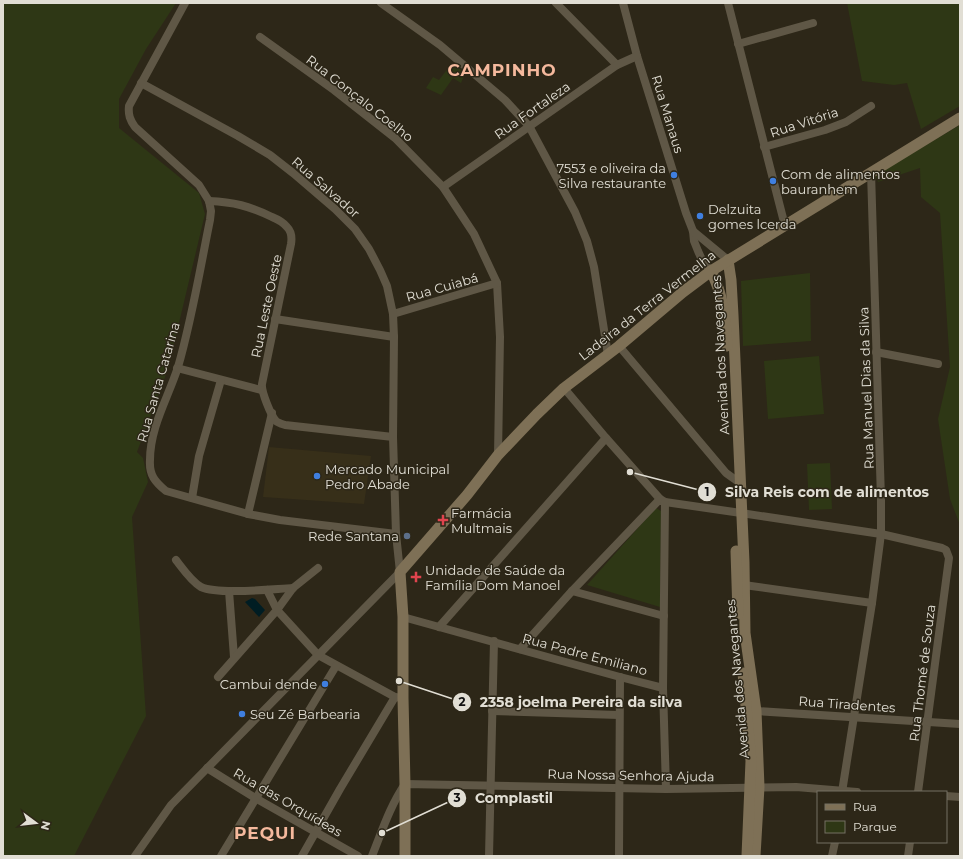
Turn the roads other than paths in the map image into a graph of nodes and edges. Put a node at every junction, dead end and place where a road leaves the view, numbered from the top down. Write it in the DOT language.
graph roads {
  1 [pos="185,3"];
  2 [pos="381,3"];
  3 [pos="556,3"];
  4 [pos="623,3"];
  5 [pos="728,3"];
  6 [pos="812,23"];
  7 [pos="260,37"];
  8 [pos="738,44"];
  9 [pos="637,56"];
  10 [pos="617,65"];
  11 [pos="142,83"];
  12 [pos="871,106"];
  13 [pos="960,118"];
  14 [pos="529,126"];
  15 [pos="764,147"];
  16 [pos="871,172"];
  17 [pos="443,187"];
  18 [pos="209,201"];
  19 [pos="785,226"];
  20 [pos="693,231"];
  21 [pos="728,260"];
  22 [pos="711,271"];
  23 [pos="497,283"];
  24 [pos="393,314"];
  25 [pos="275,319"];
  26 [pos="394,337"];
  27 [pos="619,346"];
  28 [pos="876,352"];
  29 [pos="608,355"];
  30 [pos="938,364"];
  31 [pos="177,368"];
  32 [pos="221,380"];
  33 [pos="564,388"];
  34 [pos="261,390"];
  35 [pos="272,413"];
  36 [pos="393,438"];
  37 [pos="606,438"];
  38 [pos="498,455"];
  39 [pos="737,481"];
  40 [pos="192,498"];
  41 [pos="662,501"];
  42 [pos="738,512"];
  43 [pos="248,514"];
  44 [pos="396,534"];
  45 [pos="881,534"];
  46 [pos="176,560"];
  47 [pos="318,568"];
  48 [pos="400,572"];
  49 [pos="744,585"];
  50 [pos="293,588"];
  51 [pos="267,590"];
  52 [pos="229,591"];
  53 [pos="572,591"];
  54 [pos="872,603"];
  55 [pos="277,610"];
  56 [pos="664,616"];
  57 [pos="404,617"];
  58 [pos="439,627"];
  59 [pos="494,641"];
  60 [pos="520,649"];
  61 [pos="318,655"];
  62 [pos="234,657"];
  63 [pos="336,666"];
  64 [pos="218,677"];
  65 [pos="620,677"];
  66 [pos="663,688"];
  67 [pos="399,697"];
  68 [pos="492,711"];
  69 [pos="756,711"];
  70 [pos="619,715"];
  71 [pos="854,717"];
  72 [pos="928,722"];
  73 [pos="960,724"];
  74 [pos="207,768"];
  75 [pos="405,784"];
  76 [pos="490,785"];
  77 [pos="755,788"];
  78 [pos="620,789"];
  79 [pos="666,789"];
  80 [pos="842,791"];
  81 [pos="918,791"];
  82 [pos="947,796"];
  83 [pos="960,797"];
  84 [pos="256,799"];
  85 [pos="315,833"];
  86 [pos="835,843"];
  87 [pos="910,843"];
  88 [pos="135,856"];
  89 [pos="222,856"];
  90 [pos="302,856"];
  91 [pos="358,856"];
  92 [pos="372,856"];
  93 [pos="405,856"];
  94 [pos="489,856"];
  95 [pos="618,856"];
  96 [pos="747,856"];
  97 [pos="755,856"];
  98 [pos="832,856"];
  99 [pos="908,856"];
  1 -- 11 [label="street"];
  2 -- 14 [label="street"];
  3 -- 10 [label="street"];
  4 -- 9 [label="street, Rua Manaus"];
  5 -- 8 [label="street"];
  6 -- 8 [label="street"];
  7 -- 17 [label="street, Rua Gonçalo Coelho"];
  8 -- 15 [label="street"];
  9 -- 10 [label="street, Rua Fortaleza"];
  9 -- 20 [label="street, Rua Manaus"];
  10 -- 14 [label="street, Rua Fortaleza"];
  11 -- 18 [label="street"];
  11 -- 24 [label="street, Rua Salvador"];
  12 -- 15 [label="street, Rua Vitória"];
  13 -- 16 [label="main road, Ladeira da Terra Vermelha"];
  14 -- 17 [label="street, Rua Fortaleza"];
  14 -- 29 [label="street"];
  15 -- 19 [label="street"];
  16 -- 19 [label="main road, Ladeira da Terra Vermelha"];
  16 -- 28 [label="street, Rua Manuel Dias da Silva"];
  17 -- 23 [label="street, Rua Gonçalo Coelho"];
  18 -- 25 [label="street, Rua Leste Oeste"];
  18 -- 31 [label="street, Rua Santa Catarina"];
  19 -- 21 [label="main road, Ladeira da Terra Vermelha"];
  20 -- 21 [label="street, Rua Manaus"];
  20 -- 22 [label="street, Rua Manaus"];
  21 -- 22 [label="main road, Ladeira da Terra Vermelha"];
  21 -- 39 [label="main road, Avenida dos Navegantes"];
  22 -- 27 [label="main road, Ladeira da Terra Vermelha"];
  22 -- 39 [label="main road, Avenida dos Navegantes"];
  23 -- 24 [label="street, Rua Cuiabá"];
  23 -- 38 [label="street, Rua Gonçalo Coelho"];
  24 -- 26 [label="street, Rua Salvador"];
  25 -- 26 [label="street"];
  25 -- 34 [label="street, Rua Leste Oeste"];
  26 -- 36 [label="street, Rua Salvador"];
  27 -- 29 [label="main road, Ladeira da Terra Vermelha"];
  27 -- 39 [label="street"];
  28 -- 30 [label="street"];
  28 -- 45 [label="street, Rua Manuel Dias da Silva"];
  29 -- 33 [label="main road, Ladeira da Terra Vermelha"];
  31 -- 32 [label="street"];
  31 -- 40 [label="street, Rua Santa Catarina"];
  32 -- 34 [label="street"];
  32 -- 40 [label="street"];
  33 -- 37 [label="street"];
  33 -- 38 [label="main road, Ladeira da Terra Vermelha"];
  34 -- 35 [label="street"];
  35 -- 36 [label="street"];
  35 -- 43 [label="street"];
  36 -- 44 [label="street, Rua Salvador"];
  37 -- 41 [label="street"];
  37 -- 58 [label="street"];
  38 -- 48 [label="main road, Ladeira da Terra Vermelha"];
  39 -- 42 [label="main road, Avenida dos Navegantes"];
  40 -- 43 [label="street, Rua Santa Catarina"];
  41 -- 42 [label="street"];
  41 -- 53 [label="street"];
  41 -- 56 [label="street"];
  42 -- 45 [label="street"];
  42 -- 49 [label="main road, Avenida dos Navegantes"];
  42 -- 77 [label="main road, Avenida dos Navegantes"];
  43 -- 44 [label="street, Rua Santa Catarina"];
  44 -- 48 [label="street, Rua Salvador"];
  45 -- 54 [label="street, Rua Manuel Dias da Silva"];
  45 -- 72 [label="street, Rua Thomé de Souza"];
  46 -- 52 [label="street"];
  47 -- 50 [label="street"];
  48 -- 57 [label="main road"];
  48 -- 61 [label="street"];
  49 -- 54 [label="street"];
  49 -- 69 [label="main road, Avenida dos Navegantes"];
  50 -- 51 [label="street"];
  50 -- 55 [label="street"];
  51 -- 52 [label="street"];
  51 -- 55 [label="street"];
  52 -- 62 [label="street"];
  53 -- 56 [label="street"];
  53 -- 60 [label="street"];
  54 -- 71 [label="street, Rua Manuel Dias da Silva"];
  55 -- 61 [label="street"];
  55 -- 62 [label="street"];
  56 -- 66 [label="street"];
  57 -- 58 [label="street, Rua Padre Emiliano"];
  57 -- 67 [label="main road"];
  58 -- 59 [label="street, Rua Padre Emiliano"];
  59 -- 60 [label="street, Rua Padre Emiliano"];
  59 -- 68 [label="street"];
  60 -- 65 [label="street, Rua Padre Emiliano"];
  61 -- 63 [label="street"];
  61 -- 74 [label="street"];
  62 -- 64 [label="street"];
  63 -- 67 [label="street"];
  63 -- 84 [label="street"];
  65 -- 66 [label="street, Rua Padre Emiliano"];
  65 -- 70 [label="street"];
  66 -- 79 [label="street"];
  67 -- 75 [label="main road"];
  67 -- 85 [label="street"];
  68 -- 70 [label="street"];
  68 -- 76 [label="street"];
  69 -- 71 [label="street, Rua Tiradentes"];
  69 -- 77 [label="main road, Avenida dos Navegantes"];
  70 -- 78 [label="street"];
  71 -- 72 [label="street, Rua Tiradentes"];
  71 -- 80 [label="street, Rua Manuel Dias da Silva"];
  72 -- 73 [label="street, Rua Tiradentes"];
  72 -- 81 [label="street, Rua Thomé de Souza"];
  74 -- 84 [label="street, Rua das Orquídeas"];
  74 -- 88 [label="street"];
  75 -- 76 [label="street, Rua Nossa Senhora Ajuda"];
  75 -- 92 [label="street"];
  75 -- 93 [label="main road"];
  76 -- 78 [label="street, Rua Nossa Senhora Ajuda"];
  76 -- 94 [label="street"];
  77 -- 79 [label="street, Rua Nossa Senhora Ajuda"];
  77 -- 80 [label="street, Rua Nossa Senhora Ajuda"];
  77 -- 96 [label="main road, Avenida dos Navegantes"];
  77 -- 97 [label="main road, Avenida dos Navegantes"];
  78 -- 79 [label="street, Rua Nossa Senhora Ajuda"];
  78 -- 95 [label="street"];
  82 -- 83 [label="street"];
  84 -- 85 [label="street, Rua das Orquídeas"];
  84 -- 89 [label="street"];
  85 -- 90 [label="street"];
  85 -- 91 [label="street, Rua das Orquídeas"];
  86 -- 98 [label="street"];
  87 -- 99 [label="street"];
}
